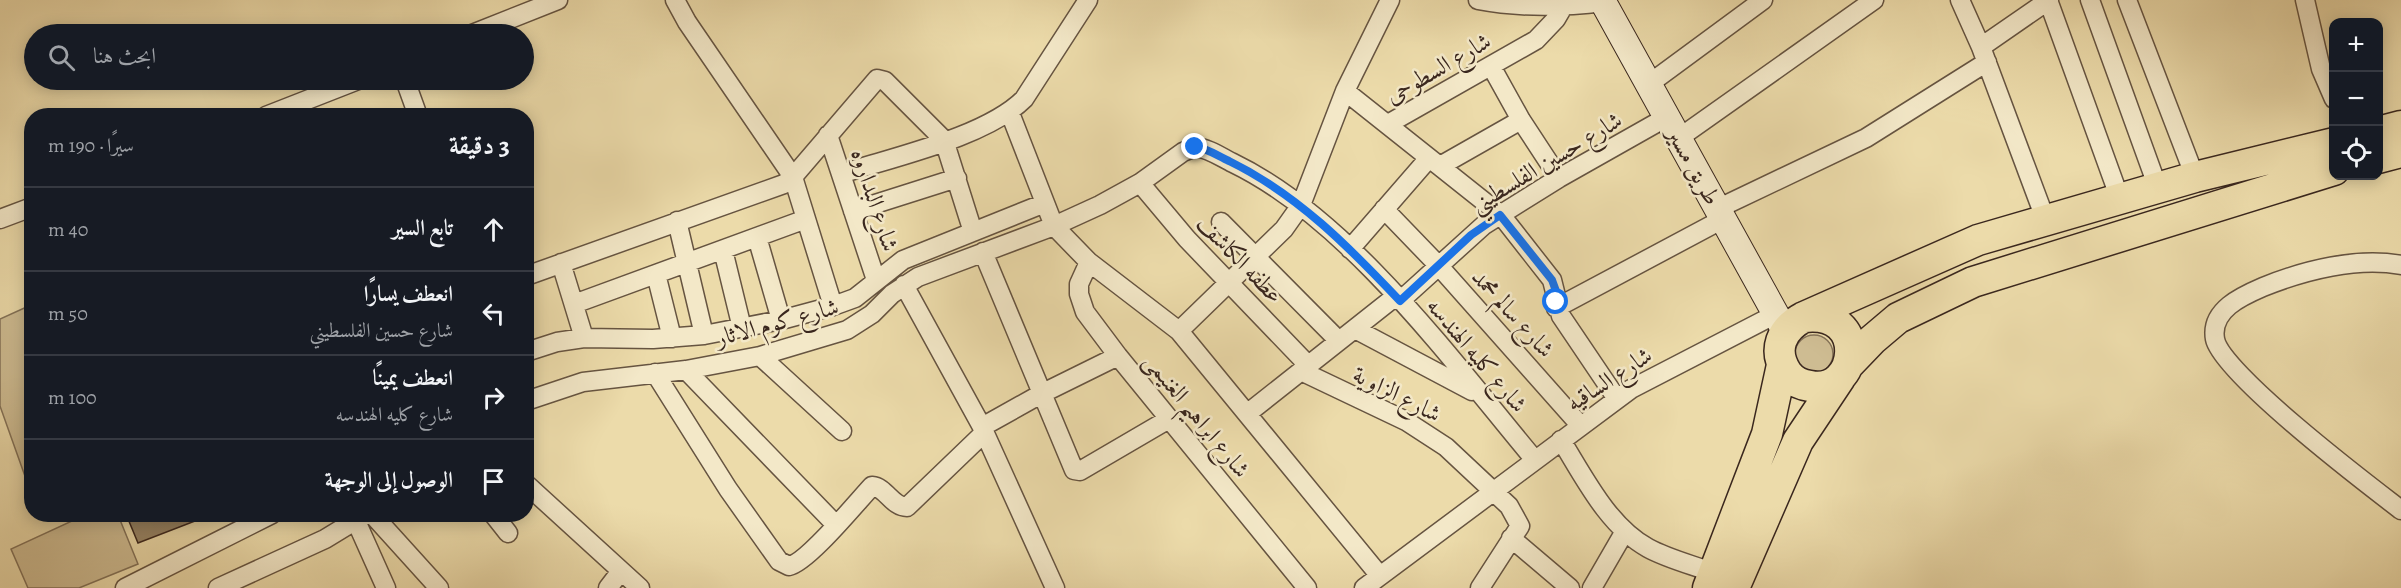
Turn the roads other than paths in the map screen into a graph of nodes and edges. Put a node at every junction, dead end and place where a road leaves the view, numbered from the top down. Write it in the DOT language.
graph roads {
  1 [pos="558,0"];
  2 [pos="675,0"];
  3 [pos="1088,0"];
  4 [pos="1390,0"];
  5 [pos="1478,0"];
  6 [pos="1763,0"];
  7 [pos="1874,0"];
  8 [pos="1960,0"];
  9 [pos="2049,0"];
  10 [pos="2090,0"];
  11 [pos="2127,0"];
  12 [pos="2305,0"];
  13 [pos="1604,1"];
  14 [pos="1563,7"];
  15 [pos="497,24"];
  16 [pos="1984,54"];
  17 [pos="1491,66"];
  18 [pos="1649,84"];
  19 [pos="2329,87"];
  20 [pos="332,90"];
  21 [pos="409,90"];
  22 [pos="1345,91"];
  23 [pos="286,108"];
  24 [pos="415,108"];
  25 [pos="1010,113"];
  26 [pos="1521,120"];
  27 [pos="1388,124"];
  28 [pos="2401,126"];
  29 [pos="1673,128"];
  30 [pos="2383,131"];
  31 [pos="828,135"];
  32 [pos="944,140"];
  33 [pos="2329,144"];
  34 [pos="2401,152"];
  35 [pos="2383,157"];
  36 [pos="1434,162"];
  37 [pos="2329,172"];
  38 [pos="841,174"];
  39 [pos="793,177"];
  40 [pos="2195,177"];
  41 [pos="957,178"];
  42 [pos="1558,178"];
  43 [pos="1140,183"];
  44 [pos="2158,188"];
  45 [pos="2120,199"];
  46 [pos="1045,203"];
  47 [pos="1301,205"];
  48 [pos="1384,209"];
  49 [pos="24,210"];
  50 [pos="853,211"];
  51 [pos="1720,214"];
  52 [pos="1500,215"];
  53 [pos="0,219"];
  54 [pos="806,219"];
  55 [pos="677,221"];
  56 [pos="2046,221"];
  57 [pos="1221,222"];
  58 [pos="1054,226"];
  59 [pos="973,232"];
  60 [pos="757,237"];
  61 [pos="1350,249"];
  62 [pos="723,250"];
  63 [pos="983,252"];
  64 [pos="1255,257"];
  65 [pos="1089,262"];
  66 [pos="561,263"];
  67 [pos="687,263"];
  68 [pos="1438,265"];
  69 [pos="2401,265"];
  70 [pos="534,273"];
  71 [pos="656,274"];
  72 [pos="876,280"];
  73 [pos="1229,283"];
  74 [pos="904,285"];
  75 [pos="1398,299"];
  76 [pos="574,304"];
  77 [pos="833,306"];
  78 [pos="1556,308"];
  79 [pos="781,320"];
  80 [pos="1788,321"];
  81 [pos="742,328"];
  82 [pos="1354,329"];
  83 [pos="1179,331"];
  84 [pos="705,335"];
  85 [pos="584,338"];
  86 [pos="672,338"];
  87 [pos="1339,341"];
  88 [pos="534,349"];
  89 [pos="760,356"];
  90 [pos="1118,356"];
  91 [pos="1782,365"];
  92 [pos="1305,368"];
  93 [pos="686,370"];
  94 [pos="1844,372"];
  95 [pos="655,373"];
  96 [pos="1041,394"];
  97 [pos="1481,396"];
  98 [pos="534,398"];
  99 [pos="1617,399"];
  100 [pos="1248,413"];
  101 [pos="1169,419"];
  102 [pos="1580,425"];
  103 [pos="983,430"];
  104 [pos="842,431"];
  105 [pos="1561,440"];
  106 [pos="1534,459"];
  107 [pos="534,491"];
  108 [pos="1492,491"];
  109 [pos="2401,510"];
  110 [pos="256,522"];
  111 [pos="355,522"];
  112 [pos="366,522"];
  113 [pos="370,522"];
  114 [pos="500,522"];
  115 [pos="836,525"];
  116 [pos="1625,531"];
  117 [pos="508,532"];
  118 [pos="1512,538"];
  119 [pos="621,571"];
  120 [pos="1380,576"];
  121 [pos="1719,583"];
  122 [pos="1488,584"];
  123 [pos="125,588"];
  124 [pos="218,588"];
  125 [pos="386,588"];
  126 [pos="439,588"];
  127 [pos="608,588"];
  128 [pos="640,588"];
  129 [pos="1055,588"];
  130 [pos="1307,588"];
  131 [pos="1364,588"];
  132 [pos="1569,588"];
  133 [pos="1592,588"];
  1 -- 15 [label="street"];
  2 -- 39 [label="street"];
  3 -- 25 [label="street"];
  4 -- 22 [label="street"];
  5 -- 14 [label="street"];
  6 -- 18 [label="street"];
  7 -- 29 [label="street, شارع حسين الفلسطيني"];
  8 -- 16 [label="street"];
  9 -- 16 [label="street"];
  9 -- 45 [label="street"];
  10 -- 44 [label="street"];
  11 -- 40 [label="street"];
  12 -- 19 [label="street"];
  13 -- 14 [label="street"];
  13 -- 18 [label="street, طريق مسير"];
  14 -- 17 [label="street, شارع السطوحى"];
  16 -- 51 [label="street"];
  16 -- 56 [label="street"];
  17 -- 26 [label="street"];
  17 -- 27 [label="street, شارع السطوحى"];
  18 -- 29 [label="street, طريق مسير"];
  20 -- 23 [label="street"];
  21 -- 24 [label="street"];
  22 -- 27 [label="street"];
  22 -- 47 [label="street"];
  25 -- 32 [label="street"];
  25 -- 46 [label="street"];
  26 -- 36 [label="street"];
  26 -- 42 [label="street"];
  27 -- 36 [label="street"];
  28 -- 30 [label="main road"];
  29 -- 42 [label="street, شارع حسين الفلسطيني"];
  29 -- 51 [label="street, طريق مسير"];
  31 -- 32 [label="street"];
  31 -- 38 [label="street, شارع البداروه"];
  31 -- 39 [label="street"];
  32 -- 38 [label="street"];
  32 -- 41 [label="street"];
  33 -- 40 [label="main road"];
  34 -- 35 [label="main road"];
  36 -- 48 [label="street"];
  36 -- 52 [label="street"];
  37 -- 94 [label="main road"];
  38 -- 50 [label="street, شارع البداروه"];
  39 -- 54 [label="street"];
  39 -- 55 [label="street"];
  40 -- 44 [label="main road"];
  41 -- 50 [label="street"];
  41 -- 59 [label="street"];
  42 -- 52 [label="street, شارع حسين الفلسطيني"];
  43 -- 47 [label="street, شارع كليه الهندسه"];
  43 -- 58 [label="street, شارع كليه الهندسه"];
  43 -- 73 [label="street, عطفه الكاشف"];
  44 -- 45 [label="main road"];
  45 -- 56 [label="main road"];
  46 -- 58 [label="street"];
  46 -- 59 [label="street, شارع كوم الاثار"];
  47 -- 61 [label="street, شارع كليه الهندسه"];
  47 -- 64 [label="street"];
  48 -- 61 [label="street"];
  48 -- 68 [label="street, شارع سالم محمد"];
  49 -- 53 [label="street"];
  50 -- 72 [label="street, شارع البداروه"];
  51 -- 78 [label="street"];
  51 -- 80 [label="street, طريق مسير"];
  52 -- 68 [label="street, شارع حسين الفلسطيني"];
  52 -- 78 [label="street"];
  54 -- 60 [label="street"];
  54 -- 77 [label="street"];
  55 -- 66 [label="street"];
  55 -- 67 [label="street"];
  56 -- 80 [label="main road"];
  57 -- 64 [label="street"];
  58 -- 63 [label="street, شارع كوم الاثار"];
  58 -- 65 [label="street"];
  59 -- 72 [label="street, شارع كوم الاثار"];
  60 -- 62 [label="street"];
  60 -- 79 [label="street"];
  61 -- 75 [label="street, شارع كليه الهندسه"];
  62 -- 67 [label="street"];
  62 -- 81 [label="street"];
  63 -- 74 [label="street, شارع كوم الاثار"];
  63 -- 96 [label="street"];
  64 -- 73 [label="street"];
  64 -- 87 [label="street"];
  65 -- 83 [label="street"];
  65 -- 90 [label="street, شارع ابراهيم الغنيمى"];
  66 -- 70 [label="street"];
  66 -- 76 [label="street"];
  67 -- 71 [label="street"];
  67 -- 84 [label="street"];
  68 -- 75 [label="street, شارع حسين الفلسطيني"];
  68 -- 102 [label="street, شارع سالم محمد"];
  69 -- 109 [label="street"];
  71 -- 76 [label="street"];
  71 -- 86 [label="street"];
  72 -- 77 [label="street, شارع كوم الاثار"];
  73 -- 83 [label="street"];
  73 -- 92 [label="street, عطفه الكاشف"];
  74 -- 89 [label="street, شارع كوم الاثار"];
  74 -- 103 [label="street"];
  75 -- 82 [label="street, شارع حسين الفلسطيني"];
  75 -- 97 [label="street, شارع كليه الهندسه"];
  76 -- 85 [label="street"];
  77 -- 79 [label="street, شارع كوم الاثار"];
  78 -- 99 [label="street"];
  79 -- 81 [label="street, شارع كوم الاثار"];
  80 -- 91 [label="main road"];
  80 -- 94 [label="main road"];
  80 -- 99 [label="street, شارع الساقيه"];
  81 -- 84 [label="street, شارع كوم الاثار"];
  82 -- 87 [label="street, شارع حسين الفلسطيني"];
  82 -- 97 [label="street"];
  83 -- 100 [label="street"];
  84 -- 86 [label="street, شارع كوم الاثار"];
  85 -- 86 [label="street, شارع كوم الاثار"];
  85 -- 88 [label="street, شارع كوم الاثار"];
  87 -- 92 [label="street, شارع حسين الفلسطيني"];
  89 -- 93 [label="street, شارع كوم الاثار"];
  89 -- 104 [label="street"];
  90 -- 96 [label="street"];
  90 -- 101 [label="street, شارع ابراهيم الغنيمى"];
  91 -- 94 [label="main road"];
  91 -- 121 [label="main road"];
  92 -- 100 [label="street, شارع حسين الفلسطيني"];
  92 -- 108 [label="street, شارع الزاوية"];
  93 -- 95 [label="street, شارع كوم الاثار"];
  93 -- 115 [label="street"];
  94 -- 121 [label="main road"];
  95 -- 98 [label="street, شارع كوم الاثار"];
  95 -- 115 [label="street"];
  96 -- 101 [label="street"];
  96 -- 103 [label="street"];
  97 -- 106 [label="street, شارع كليه الهندسه"];
  99 -- 102 [label="street, شارع الساقيه"];
  100 -- 120 [label="street"];
  101 -- 130 [label="street, شارع ابراهيم الغنيمى"];
  102 -- 105 [label="street, شارع الساقيه"];
  103 -- 115 [label="street"];
  103 -- 129 [label="street"];
  105 -- 106 [label="street, شارع الساقيه"];
  105 -- 116 [label="street"];
  106 -- 108 [label="street, شارع الساقيه"];
  107 -- 119 [label="street"];
  108 -- 118 [label="street, شارع الزاوية"];
  108 -- 120 [label="street, شارع الساقيه"];
  110 -- 123 [label="street"];
  111 -- 124 [label="street"];
  112 -- 125 [label="street"];
  113 -- 126 [label="street"];
  114 -- 117 [label="street"];
  116 -- 121 [label="street"];
  116 -- 133 [label="street"];
  118 -- 122 [label="street"];
  118 -- 132 [label="street"];
  119 -- 127 [label="street"];
  119 -- 128 [label="street"];
  120 -- 131 [label="street, شارع الساقيه"];
}
